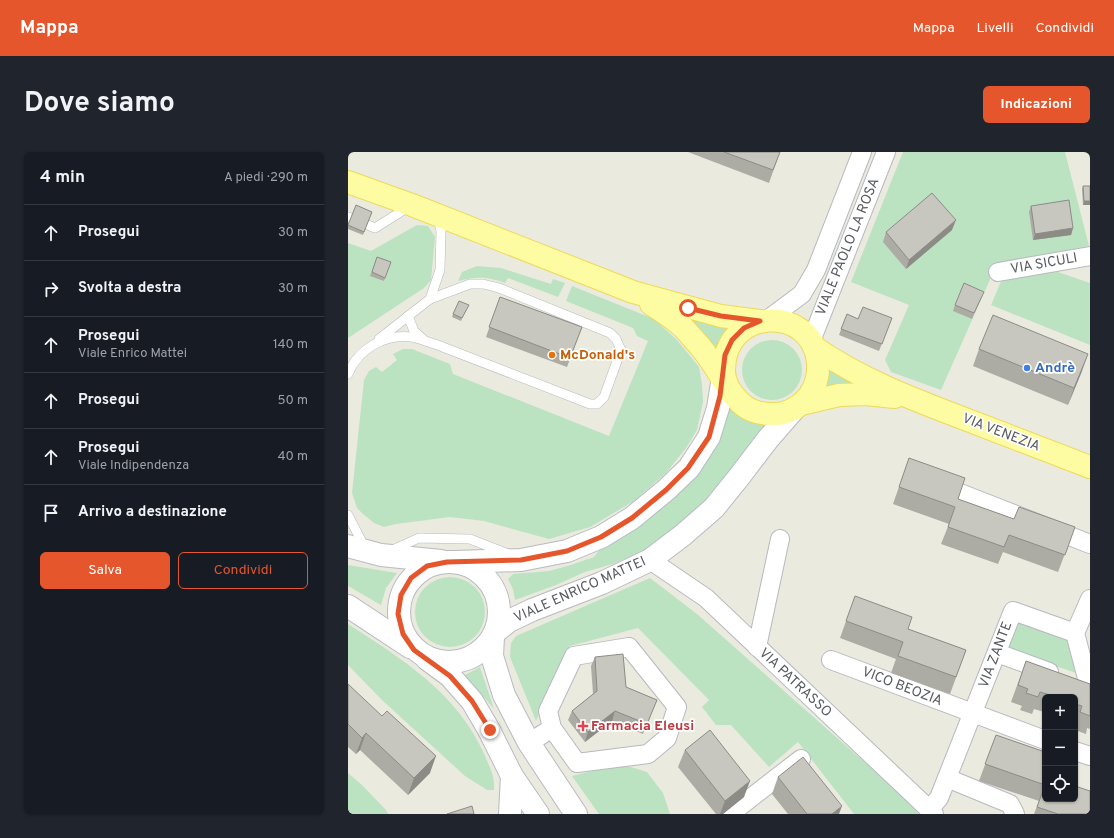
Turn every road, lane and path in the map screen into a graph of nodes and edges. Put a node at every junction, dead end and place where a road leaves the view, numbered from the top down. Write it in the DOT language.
graph roads {
  1 [pos="862,152"];
  2 [pos="886,152"];
  3 [pos="348,182"];
  4 [pos="412,205"];
  5 [pos="437,215"];
  6 [pos="348,217"];
  7 [pos="1090,256"];
  8 [pos="998,272"];
  9 [pos="633,292"];
  10 [pos="430,299"];
  11 [pos="408,316"];
  12 [pos="763,321"];
  13 [pos="426,342"];
  14 [pos="375,343"];
  15 [pos="813,344"];
  16 [pos="348,374"];
  17 [pos="725,379"];
  18 [pos="912,399"];
  19 [pos="798,406"];
  20 [pos="1090,467"];
  21 [pos="925,479"];
  22 [pos="348,515"];
  23 [pos="780,539"];
  24 [pos="1090,544"];
  25 [pos="365,551"];
  26 [pos="525,560"];
  27 [pos="650,560"];
  28 [pos="450,562"];
  29 [pos="1090,599"];
  30 [pos="348,606"];
  31 [pos="1075,633"];
  32 [pos="494,634"];
  33 [pos="758,647"];
  34 [pos="419,653"];
  35 [pos="996,653"];
  36 [pos="831,660"];
  37 [pos="1089,686"];
  38 [pos="972,714"];
  39 [pos="552,728"];
  40 [pos="1042,739"];
  41 [pos="529,743"];
  42 [pos="1078,752"];
  43 [pos="1090,756"];
  44 [pos="801,759"];
  45 [pos="512,776"];
  46 [pos="947,778"];
  47 [pos="931,812"];
  48 [pos="510,814"];
  49 [pos="538,814"];
  50 [pos="576,814"];
  51 [pos="730,814"];
  52 [pos="1015,814"];
  1 -- 12 [label="street, VIALE PAOLO LA ROSA"];
  2 -- 15 [label="street, VIALE PAOLO LA ROSA"];
  3 -- 4 [label="main road"];
  4 -- 5 [label="main road"];
  4 -- 6 [label="lane"];
  5 -- 9 [label="main road"];
  5 -- 10 [label="lane"];
  7 -- 8 [label="street, VIA SICULI"];
  9 -- 12 [label="main road"];
  9 -- 17 [label="main road"];
  10 -- 11 [label="lane"];
  10 -- 13 [label="lane"];
  11 -- 13 [label="lane"];
  11 -- 14 [label="lane"];
  12 -- 15 [label="main road"];
  12 -- 17 [label="main road"];
  13 -- 14 [label="lane"];
  14 -- 16 [label="lane"];
  15 -- 18 [label="main road"];
  15 -- 19 [label="main road"];
  17 -- 19 [label="main road"];
  17 -- 26 [label="street"];
  18 -- 19 [label="main road"];
  18 -- 20 [label="main road, VIA VENEZIA"];
  19 -- 27 [label="street, VIALE ENRICO MATTEI"];
  21 -- 24 [label="street"];
  22 -- 25 [label="lane"];
  23 -- 33 [label="street"];
  25 -- 26 [label="lane"];
  25 -- 28 [label="street"];
  26 -- 28 [label="street"];
  27 -- 32 [label="street, VIALE ENRICO MATTEI"];
  27 -- 33 [label="street, VIA PATRASSO"];
  28 -- 32 [label="street"];
  28 -- 34 [label="street"];
  29 -- 31 [label="street"];
  30 -- 34 [label="street"];
  31 -- 35 [label="street, VIA ZANTE"];
  31 -- 37 [label="street"];
  32 -- 34 [label="street"];
  32 -- 41 [label="street"];
  33 -- 47 [label="street, VIA PATRASSO"];
  34 -- 45 [label="street"];
  35 -- 37 [label="street"];
  35 -- 38 [label="street, VIA ZANTE"];
  36 -- 38 [label="street, VICO BEOZIA"];
  38 -- 40 [label="street, VICO BEOZIA"];
  38 -- 46 [label="street, VIA ZANTE"];
  39 -- 39 [label="street"];
  39 -- 41 [label="street"];
  41 -- 50 [label="street"];
  42 -- 43 [label="street"];
  44 -- 51 [label="street"];
  45 -- 48 [label="street"];
  45 -- 49 [label="street"];
  46 -- 47 [label="street, VIA ZANTE"];
  46 -- 52 [label="street"];
}
